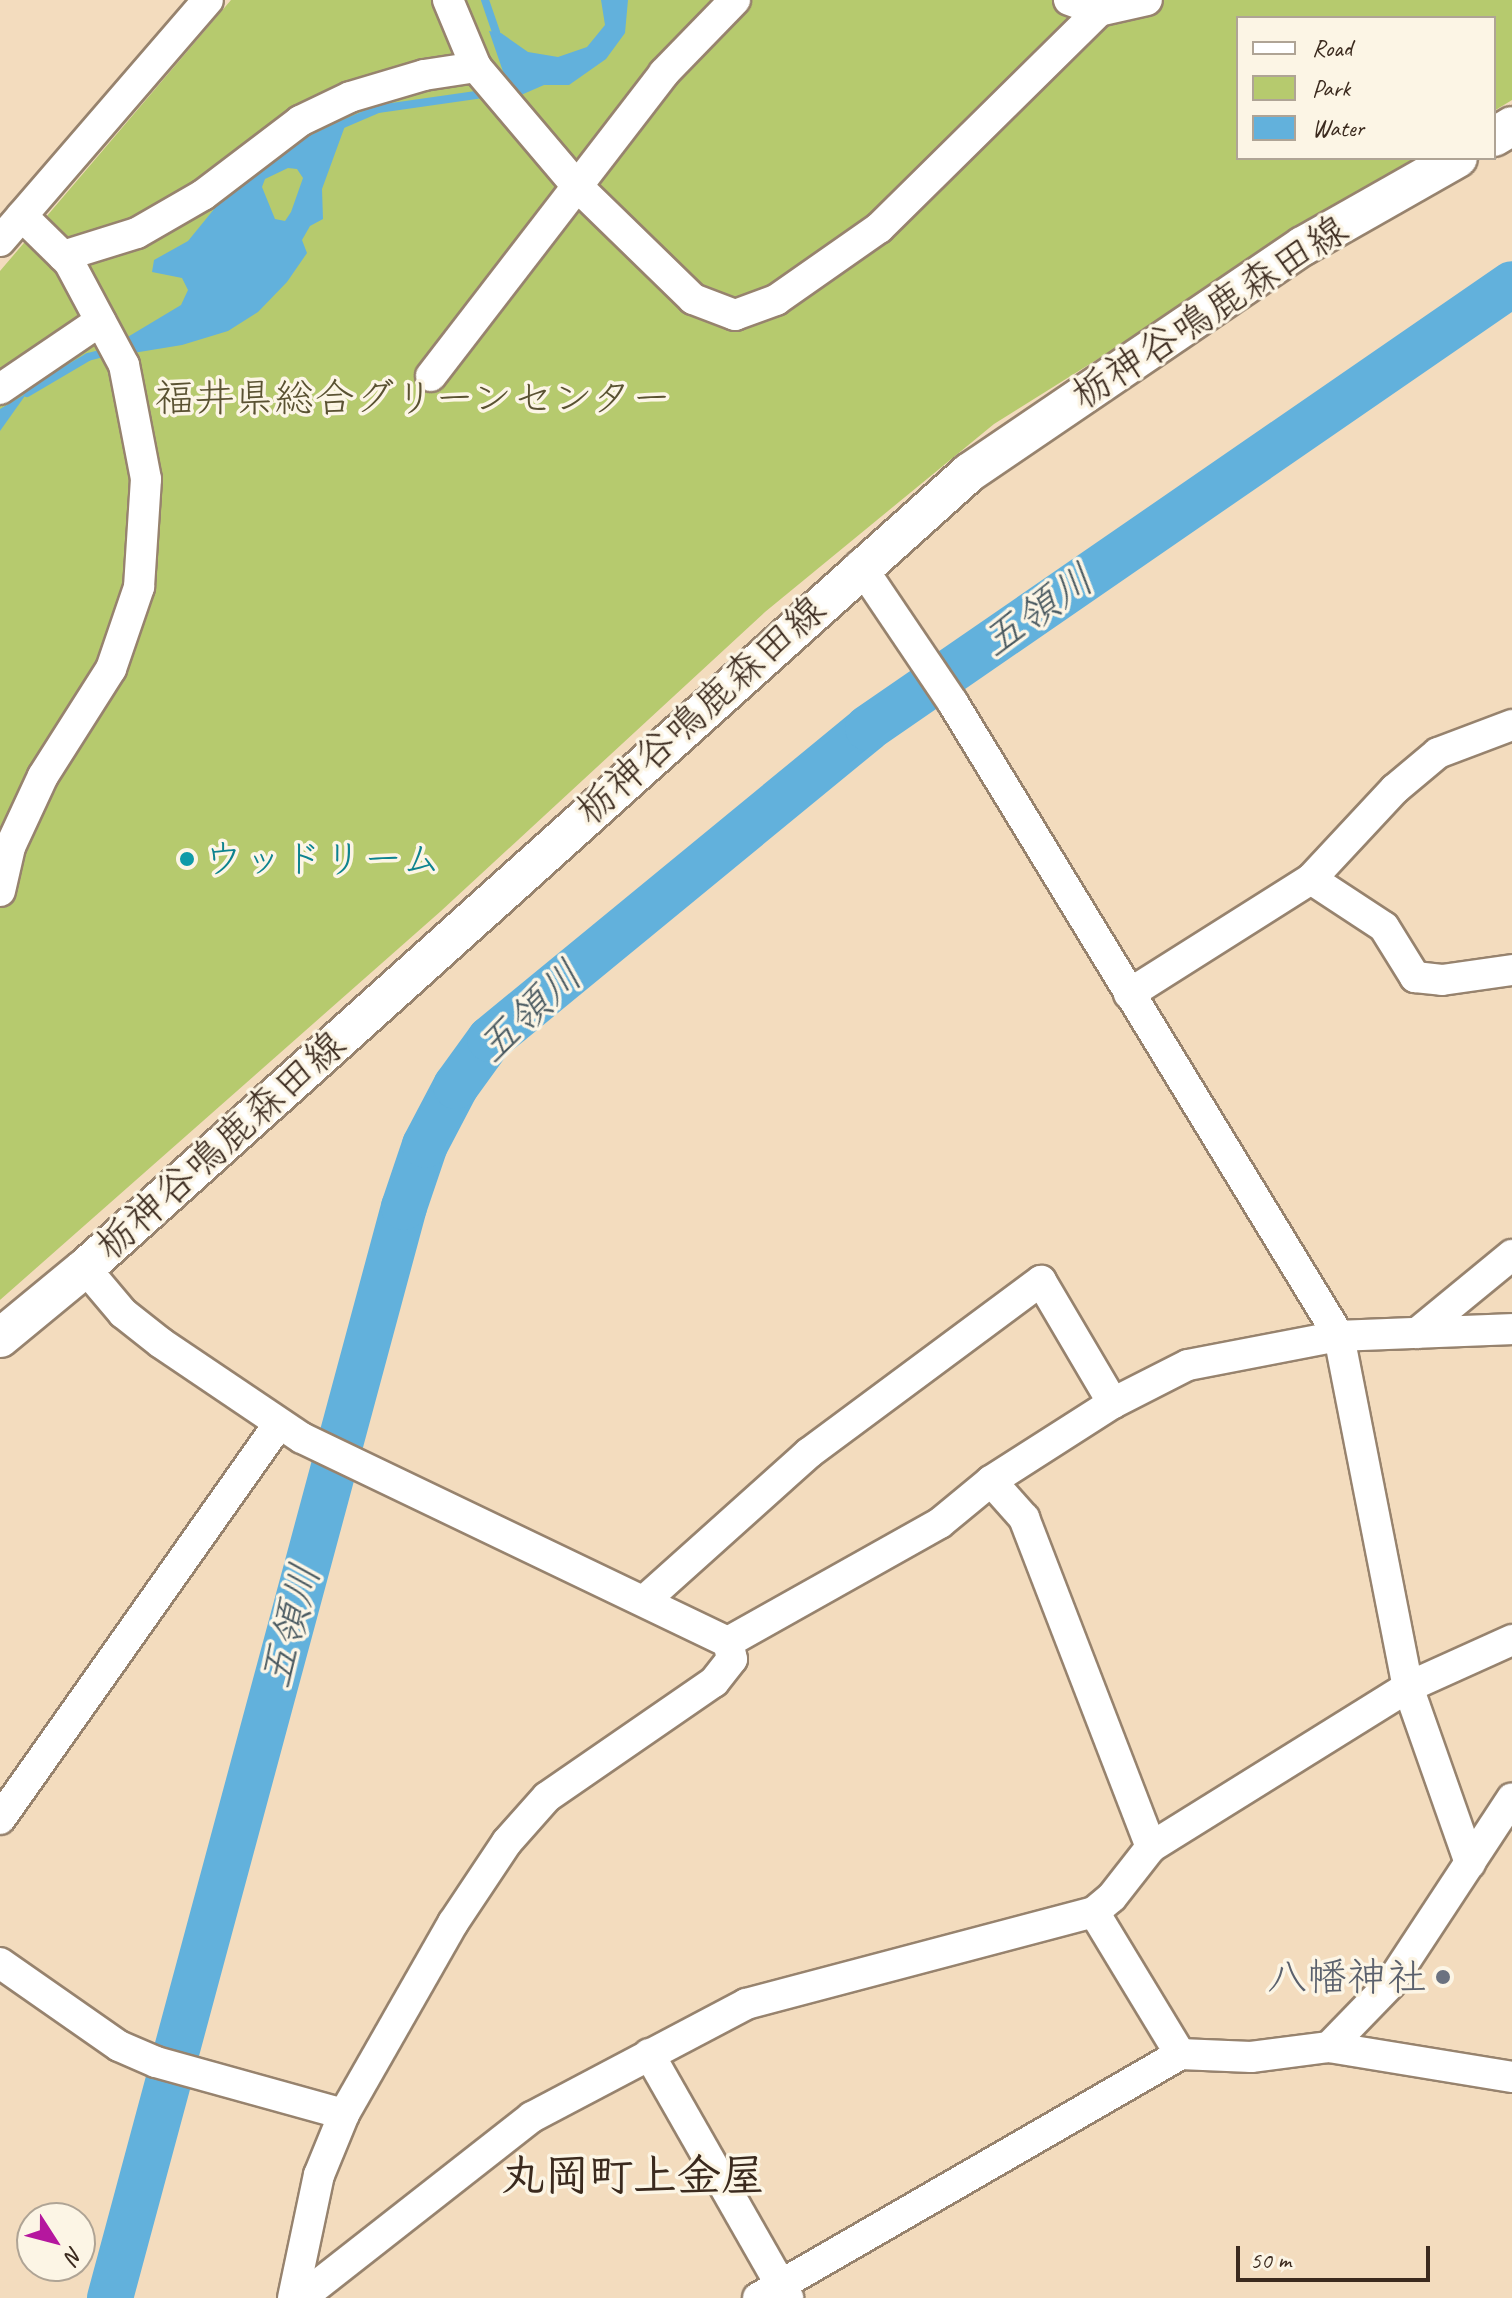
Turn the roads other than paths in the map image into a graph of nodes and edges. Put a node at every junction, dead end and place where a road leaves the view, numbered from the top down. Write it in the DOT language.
graph roads {
  1 [pos="208,0"];
  2 [pos="448,0"];
  3 [pos="735,0"];
  4 [pos="1069,0"];
  5 [pos="1147,0"];
  6 [pos="1099,11"];
  7 [pos="476,67"];
  8 [pos="1454,160"];
  9 [pos="577,186"];
  10 [pos="22,216"];
  11 [pos="0,241"];
  12 [pos="63,256"];
  13 [pos="100,321"];
  14 [pos="431,376"];
  15 [pos="0,389"];
  16 [pos="860,565"];
  17 [pos="1512,725"];
  18 [pos="1311,879"];
  19 [pos="0,891"];
  20 [pos="1512,970"];
  21 [pos="1129,994"];
  22 [pos="1512,1255"];
  23 [pos="85,1268"];
  24 [pos="1512,1329"];
  25 [pos="1417,1333"];
  26 [pos="1339,1336"];
  27 [pos="0,1338"];
  28 [pos="1113,1403"];
  29 [pos="279,1424"];
  30 [pos="991,1481"];
  31 [pos="644,1601"];
  32 [pos="1512,1640"];
  33 [pos="728,1642"];
  34 [pos="1408,1687"];
  35 [pos="1512,1798"];
  36 [pos="0,1819"];
  37 [pos="1151,1847"];
  38 [pos="1470,1863"];
  39 [pos="1094,1912"];
  40 [pos="0,1963"];
  41 [pos="1329,2047"];
  42 [pos="649,2054"];
  43 [pos="1180,2054"];
  44 [pos="1512,2077"];
  45 [pos="344,2114"];
  46 [pos="775,2294"];
  47 [pos="293,2298"];
  48 [pos="301,2298"];
  1 -- 10 [label="street"];
  2 -- 7 [label="street"];
  3 -- 9 [label="street"];
  4 -- 6 [label="street"];
  5 -- 6 [label="street"];
  6 -- 9 [label="street"];
  7 -- 9 [label="street"];
  7 -- 12 [label="street"];
  8 -- 16 [label="main road, 栃神谷鳴鹿森田線"];
  9 -- 14 [label="street"];
  10 -- 11 [label="street"];
  10 -- 12 [label="street"];
  12 -- 13 [label="street"];
  13 -- 15 [label="street"];
  13 -- 19 [label="street"];
  16 -- 21 [label="street"];
  16 -- 23 [label="main road, 栃神谷鳴鹿森田線"];
  17 -- 18 [label="street"];
  18 -- 20 [label="street"];
  18 -- 21 [label="street"];
  21 -- 26 [label="street"];
  22 -- 25 [label="street"];
  23 -- 27 [label="main road, 栃神谷鳴鹿森田線"];
  23 -- 29 [label="street"];
  24 -- 25 [label="street"];
  25 -- 26 [label="street"];
  26 -- 28 [label="street"];
  26 -- 34 [label="street"];
  28 -- 30 [label="street"];
  28 -- 31 [label="street"];
  29 -- 31 [label="street"];
  29 -- 36 [label="street"];
  30 -- 33 [label="street"];
  30 -- 37 [label="street"];
  31 -- 33 [label="street"];
  32 -- 34 [label="street"];
  33 -- 45 [label="street"];
  34 -- 37 [label="street"];
  34 -- 38 [label="street"];
  35 -- 38 [label="street"];
  37 -- 39 [label="street"];
  38 -- 41 [label="street"];
  39 -- 42 [label="street"];
  39 -- 43 [label="street"];
  40 -- 45 [label="street"];
  41 -- 43 [label="street"];
  41 -- 44 [label="street"];
  42 -- 46 [label="street"];
  42 -- 48 [label="street"];
  43 -- 46 [label="street"];
  45 -- 47 [label="street"];
}
